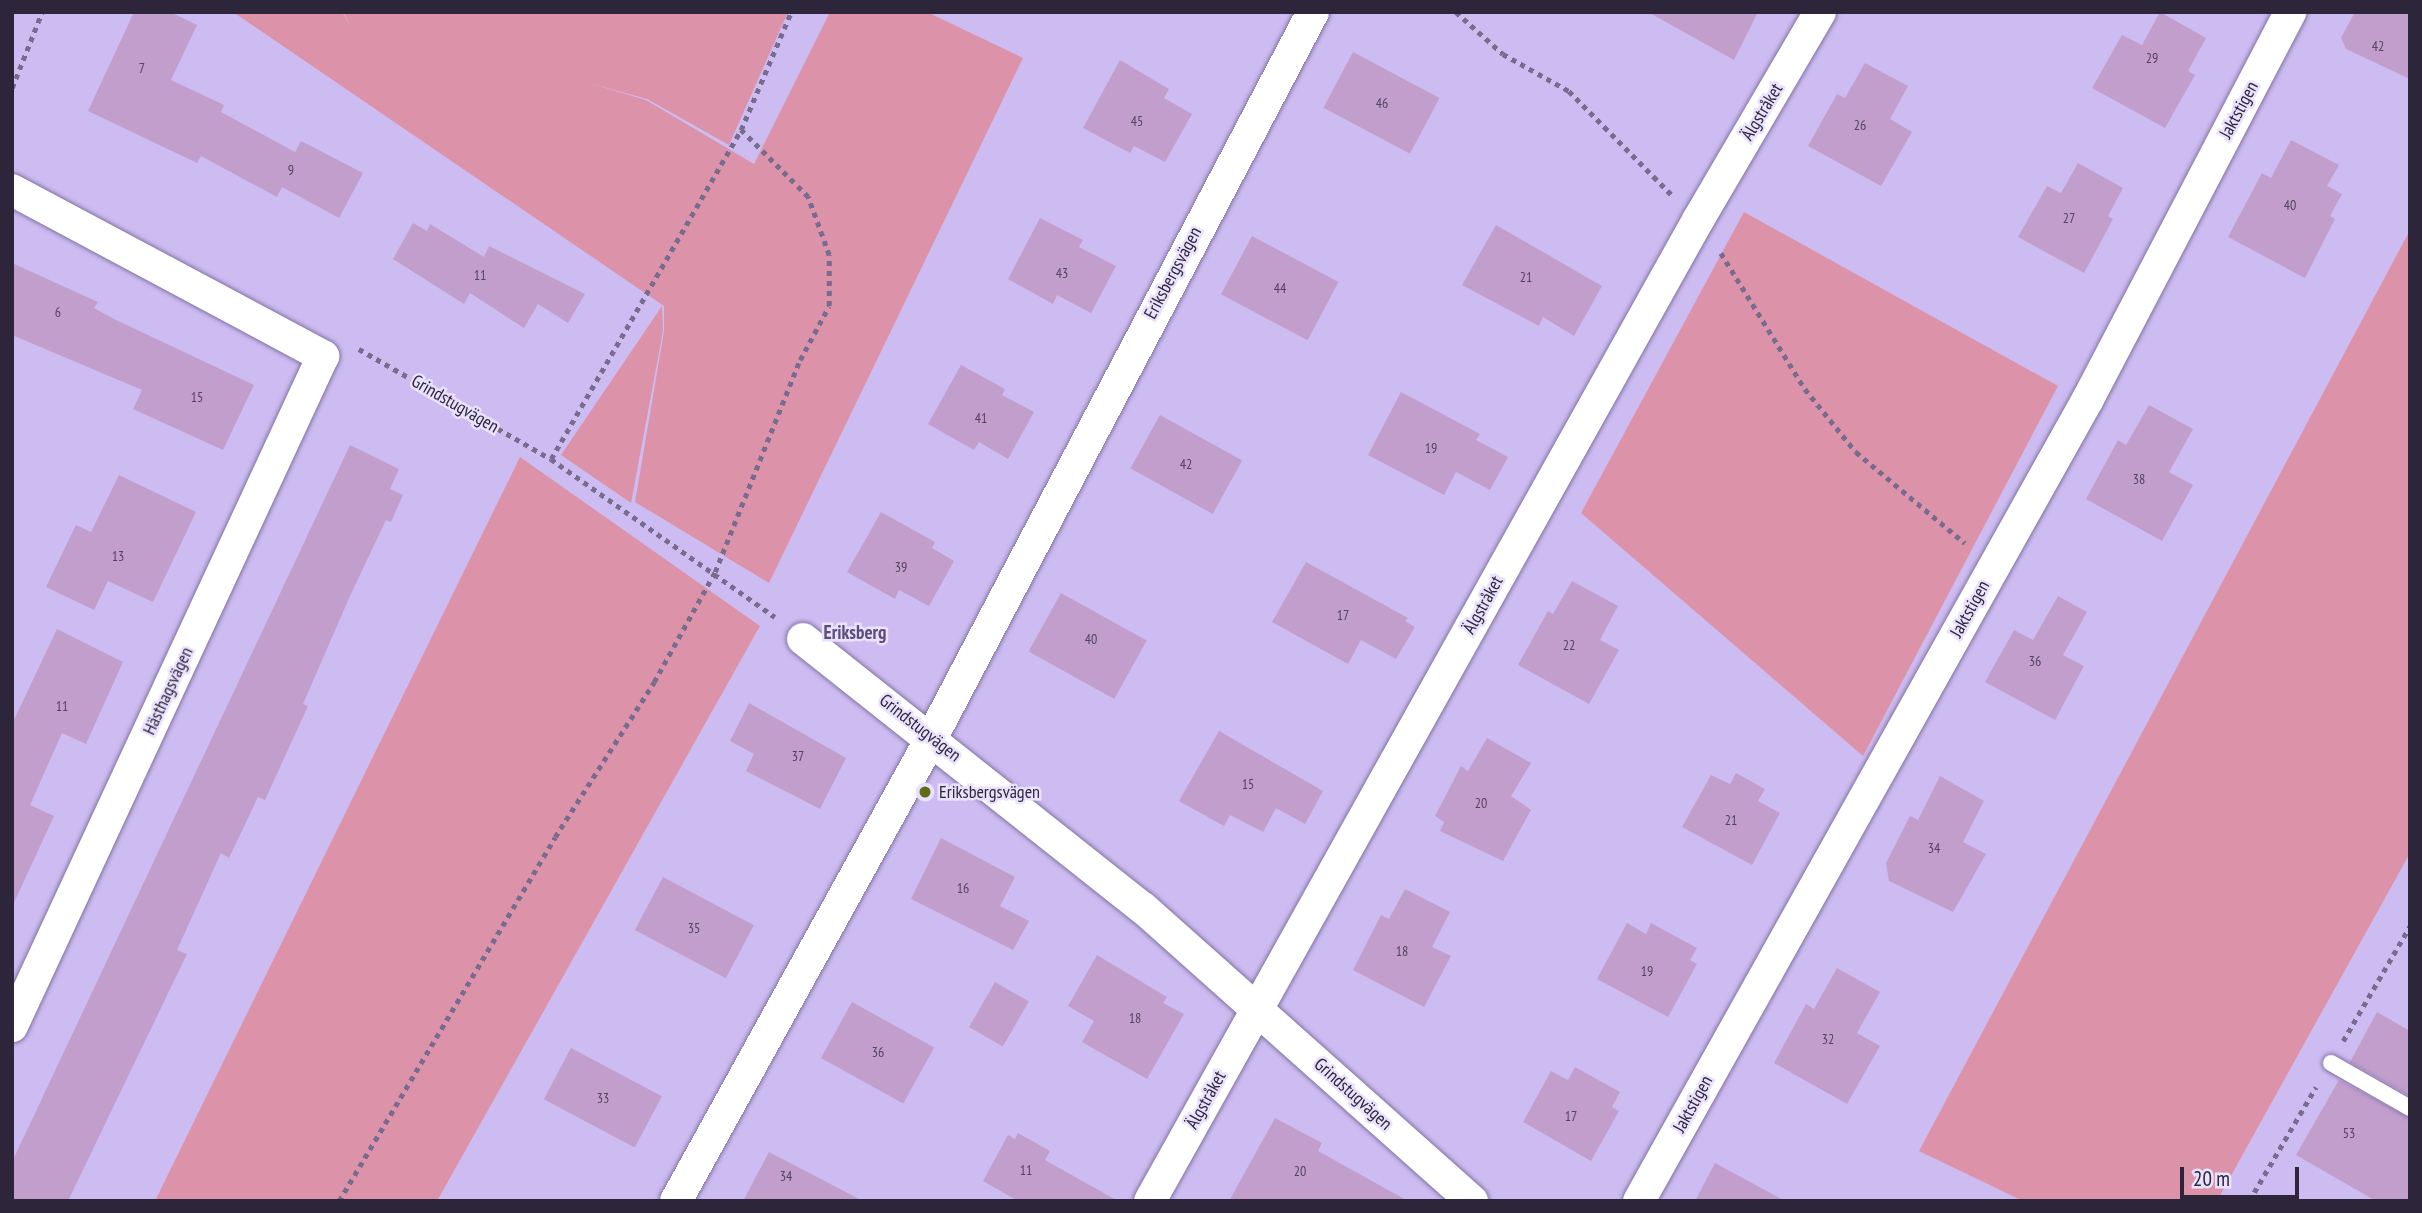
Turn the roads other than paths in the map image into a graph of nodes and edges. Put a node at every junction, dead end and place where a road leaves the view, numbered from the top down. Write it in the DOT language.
graph roads {
  1 [pos="1313,12"];
  2 [pos="1820,12"];
  3 [pos="2290,12"];
  4 [pos="12,190"];
  5 [pos="803,639"];
  6 [pos="932,737"];
  7 [pos="1257,1009"];
  8 [pos="12,1026"];
  9 [pos="2331,1063"];
  10 [pos="2410,1108"];
  11 [pos="676,1201"];
  12 [pos="1150,1201"];
  13 [pos="1472,1201"];
  14 [pos="1639,1201"];
  1 -- 6 [label="street, Eriksbergsvägen"];
  2 -- 7 [label="street, Älgstråket"];
  3 -- 14 [label="street, Jaktstigen"];
  4 -- 8 [label="street, Hästhagsvägen"];
  5 -- 6 [label="street, Grindstugvägen"];
  6 -- 7 [label="street, Grindstugvägen"];
  6 -- 11 [label="street, Eriksbergsvägen"];
  7 -- 12 [label="street, Älgstråket"];
  7 -- 13 [label="street, Grindstugvägen"];
  9 -- 10 [label="lane"];
}
